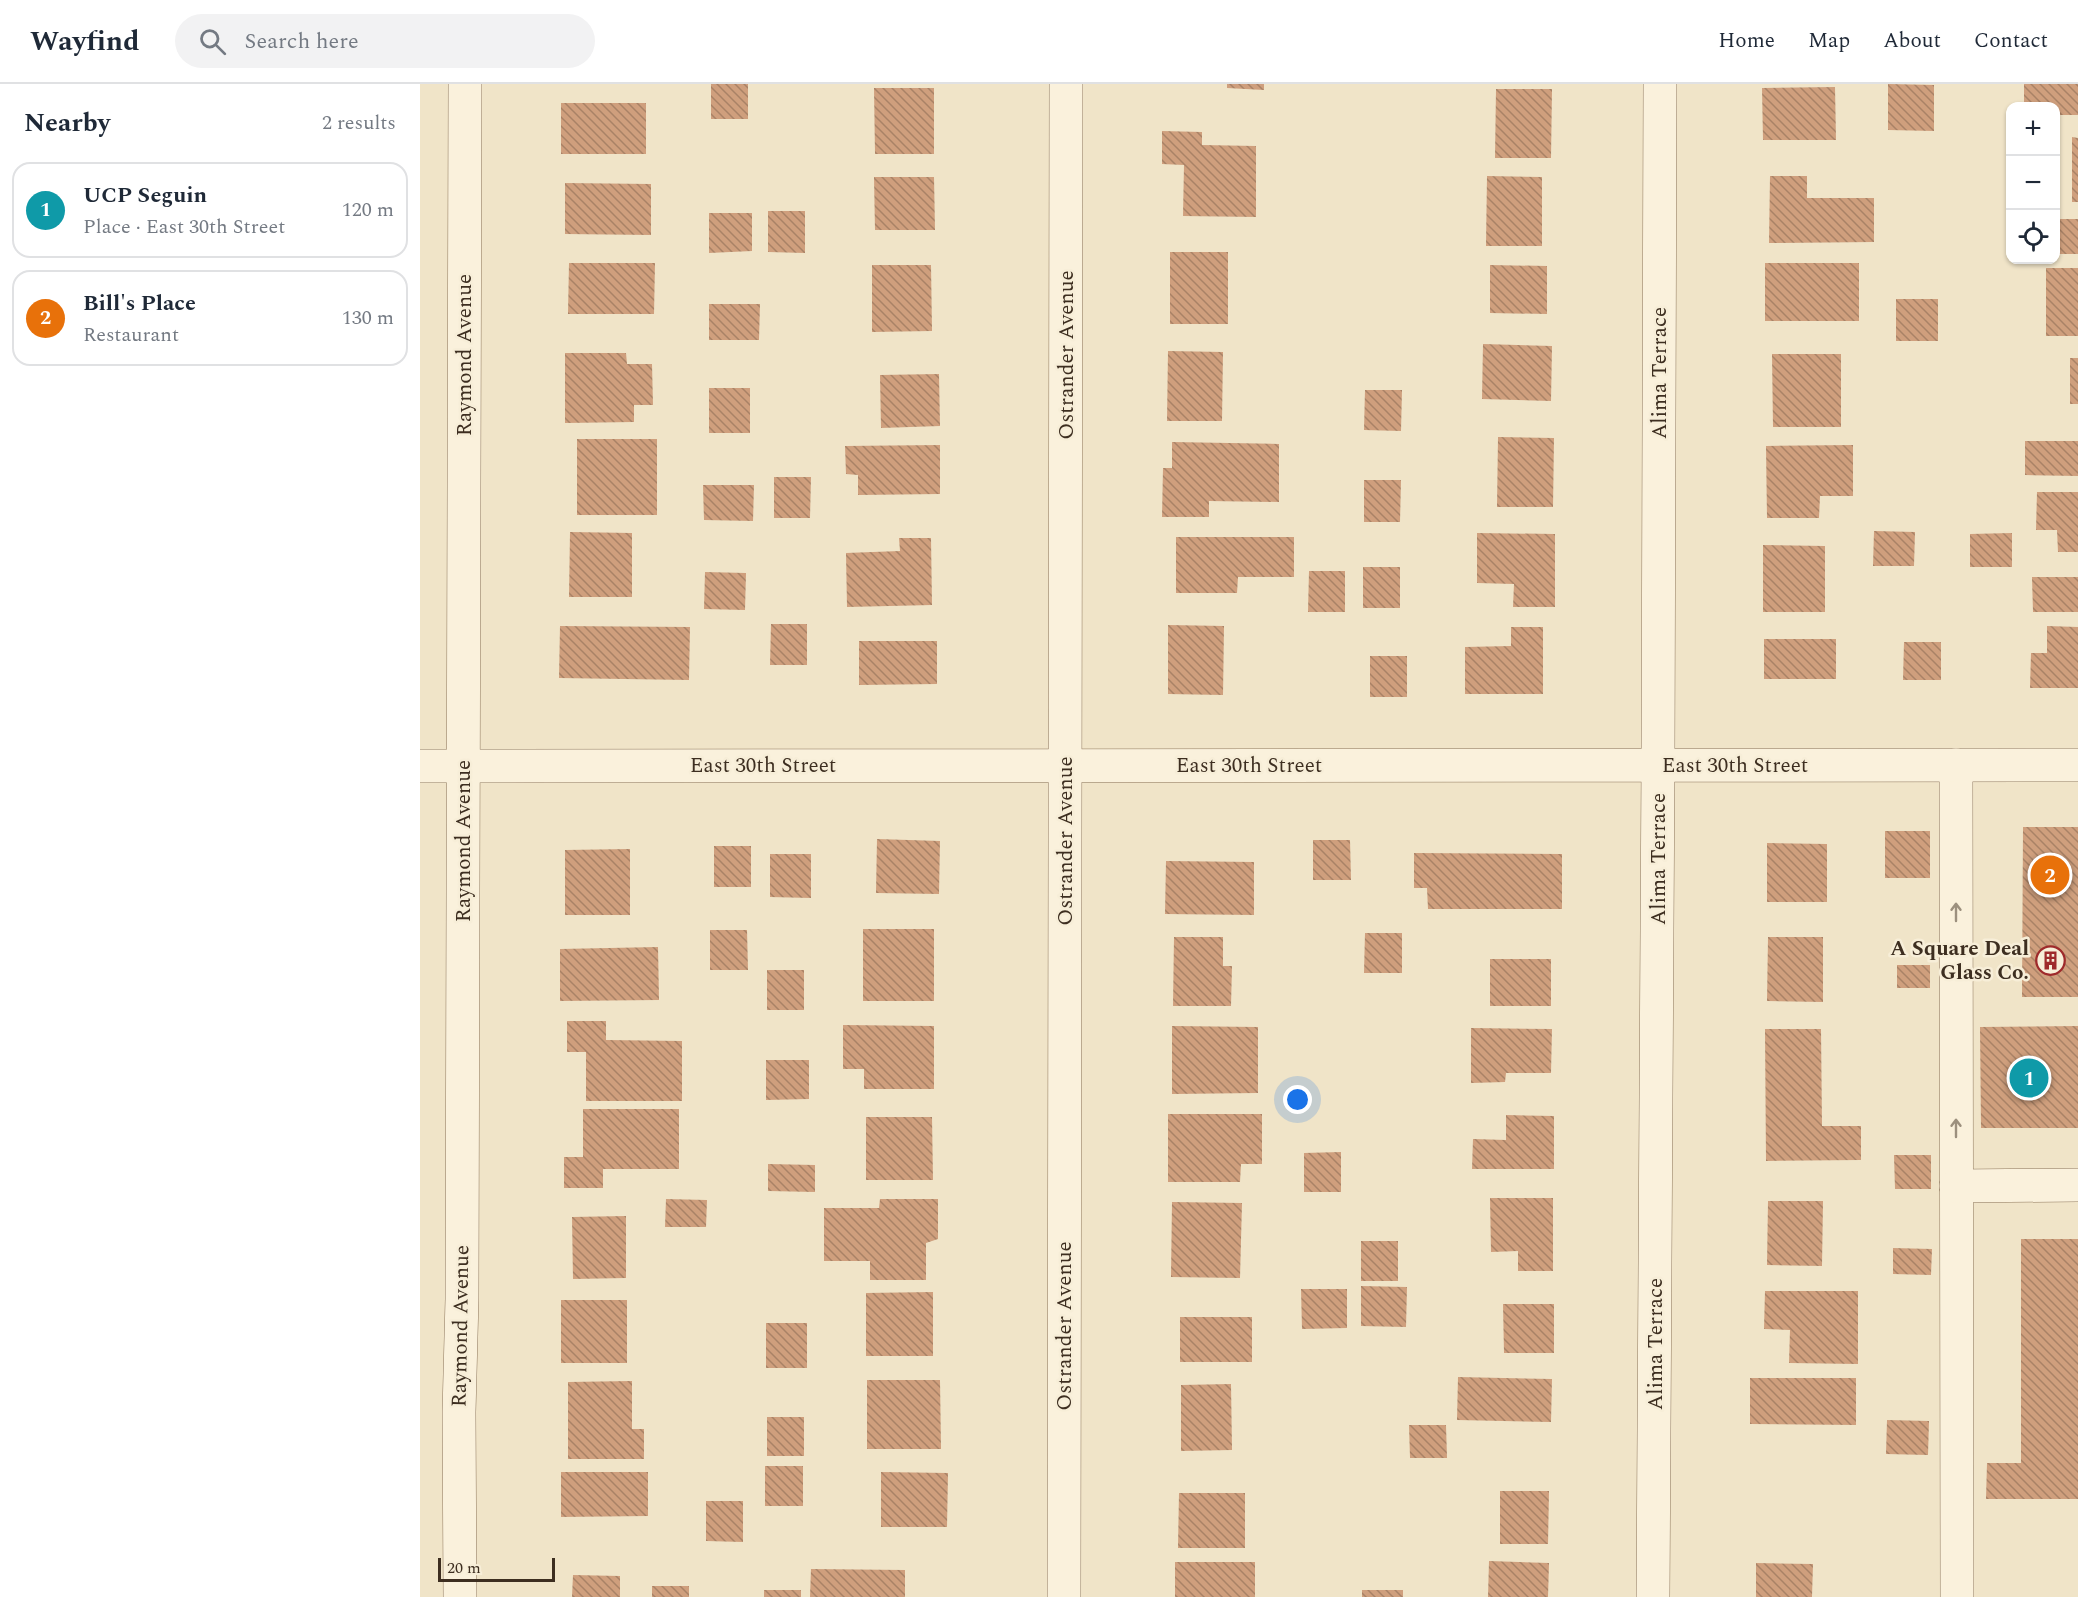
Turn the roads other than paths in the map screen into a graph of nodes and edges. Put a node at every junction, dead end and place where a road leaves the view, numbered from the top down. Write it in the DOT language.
graph roads {
  1 [pos="465,84"];
  2 [pos="1066,84"];
  3 [pos="1660,84"];
  4 [pos="1065,765"];
  5 [pos="1658,765"];
  6 [pos="1956,765"];
  7 [pos="2078,765"];
  8 [pos="420,766"];
  9 [pos="463,766"];
  10 [pos="2078,1185"];
  11 [pos="1956,1186"];
  12 [pos="460,1597"];
  13 [pos="1064,1597"];
  14 [pos="1653,1597"];
  15 [pos="1957,1597"];
  1 -- 9 [label="street, Raymond Avenue"];
  2 -- 4 [label="street, Ostrander Avenue"];
  3 -- 5 [label="street, Alima Terrace"];
  4 -- 5 [label="street, East 30th Street"];
  4 -- 9 [label="street, East 30th Street"];
  4 -- 13 [label="street, Ostrander Avenue"];
  5 -- 6 [label="street, East 30th Street"];
  5 -- 14 [label="street, Alima Terrace"];
  6 -- 7 [label="street, East 30th Street"];
  11 -- 6 [label="street, one-way"];
  8 -- 9 [label="street, East 30th Street"];
  9 -- 12 [label="street, Raymond Avenue"];
  10 -- 11 [label="street"];
  11 -- 15 [label="street"];
}
